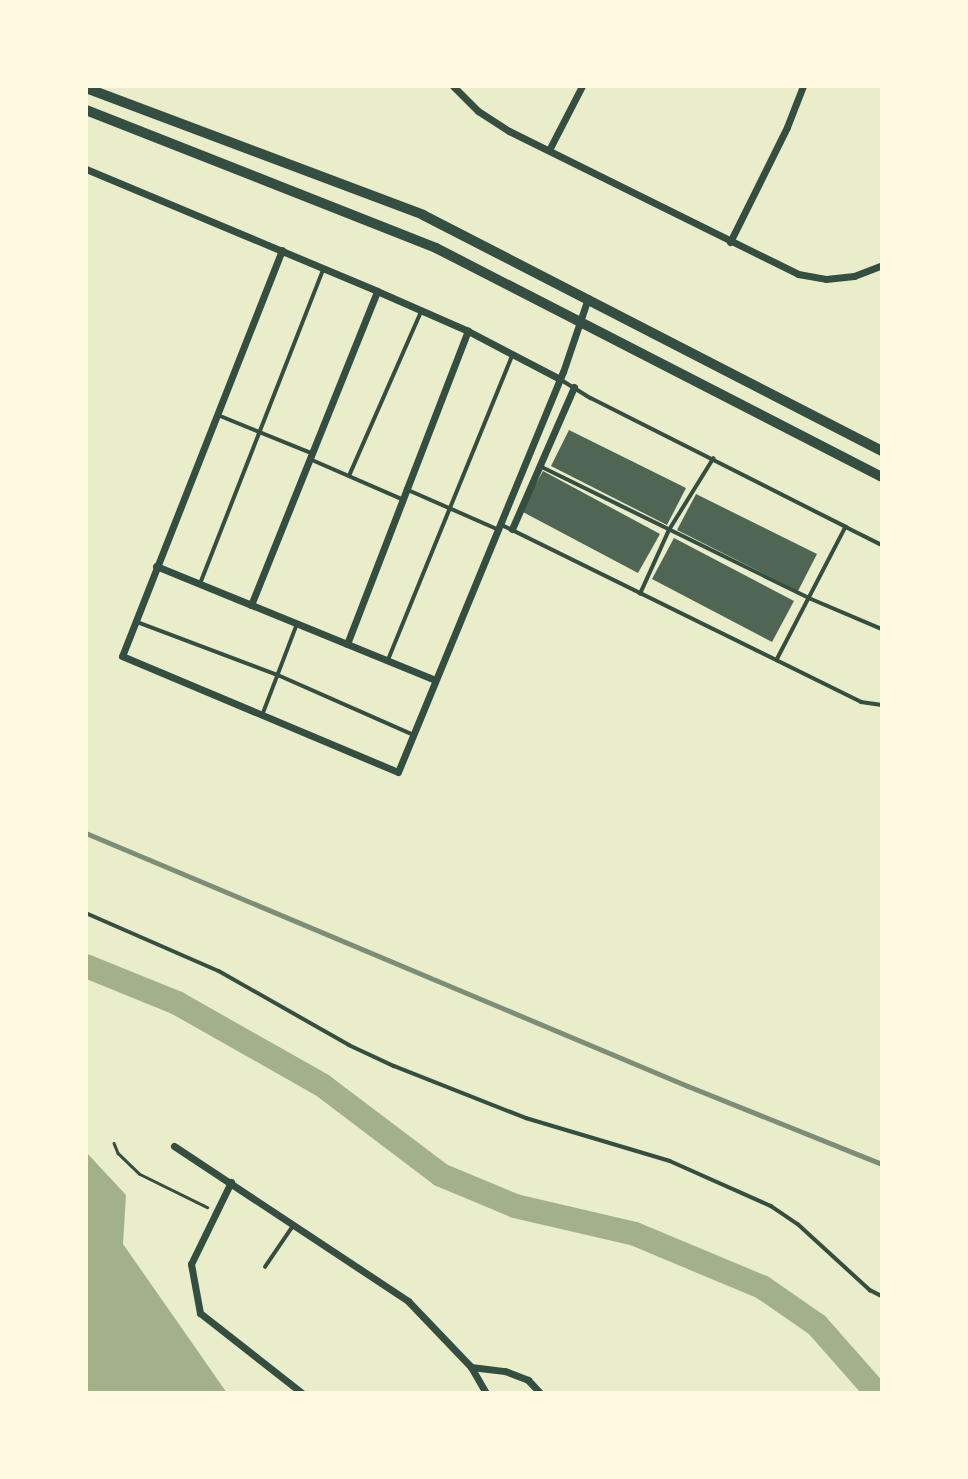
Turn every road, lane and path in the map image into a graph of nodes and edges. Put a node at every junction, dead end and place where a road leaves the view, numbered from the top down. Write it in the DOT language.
graph roads {
  1 [pos="453,86"];
  2 [pos="582,86"];
  3 [pos="803,86"];
  4 [pos="86,88"];
  5 [pos="103,91"];
  6 [pos="86,110"];
  7 [pos="549,150"];
  8 [pos="86,169"];
  9 [pos="730,242"];
  10 [pos="282,250"];
  11 [pos="882,265"];
  12 [pos="324,268"];
  13 [pos="377,291"];
  14 [pos="588,298"];
  15 [pos="421,310"];
  16 [pos="578,322"];
  17 [pos="468,331"];
  18 [pos="513,354"];
  19 [pos="560,379"];
  20 [pos="574,387"];
  21 [pos="216,414"];
  22 [pos="259,432"];
  23 [pos="882,451"];
  24 [pos="311,456"];
  25 [pos="713,459"];
  26 [pos="540,466"];
  27 [pos="349,476"];
  28 [pos="882,477"];
  29 [pos="405,489"];
  30 [pos="402,499"];
  31 [pos="450,508"];
  32 [pos="499,526"];
  33 [pos="846,527"];
  34 [pos="512,529"];
  35 [pos="669,530"];
  36 [pos="882,545"];
  37 [pos="156,566"];
  38 [pos="200,584"];
  39 [pos="640,594"];
  40 [pos="809,598"];
  41 [pos="250,605"];
  42 [pos="135,621"];
  43 [pos="298,624"];
  44 [pos="882,629"];
  45 [pos="347,644"];
  46 [pos="778,660"];
  47 [pos="388,661"];
  48 [pos="278,675"];
  49 [pos="435,680"];
  50 [pos="882,705"];
  51 [pos="262,715"];
  52 [pos="413,734"];
  53 [pos="86,913"];
  54 [pos="114,1143"];
  55 [pos="174,1146"];
  56 [pos="231,1182"];
  57 [pos="216,1212"];
  58 [pos="295,1225"];
  59 [pos="265,1267"];
  60 [pos="882,1296"];
  61 [pos="471,1367"];
  62 [pos="302,1393"];
  63 [pos="486,1393"];
  64 [pos="540,1393"];
  1 -- 7 [label="street"];
  2 -- 7 [label="street"];
  3 -- 9 [label="street"];
  4 -- 5 [label="main road"];
  5 -- 14 [label="main road"];
  6 -- 16 [label="main road"];
  7 -- 9 [label="street"];
  8 -- 10 [label="street"];
  9 -- 11 [label="street"];
  10 -- 12 [label="street"];
  10 -- 21 [label="street"];
  12 -- 13 [label="street"];
  12 -- 22 [label="lane"];
  13 -- 15 [label="street"];
  13 -- 24 [label="street"];
  14 -- 16 [label="street"];
  14 -- 23 [label="main road"];
  15 -- 17 [label="street"];
  15 -- 27 [label="lane"];
  16 -- 19 [label="street"];
  16 -- 28 [label="main road"];
  17 -- 18 [label="street"];
  17 -- 29 [label="street"];
  18 -- 19 [label="street"];
  18 -- 31 [label="lane"];
  19 -- 20 [label="lane"];
  19 -- 32 [label="street"];
  20 -- 25 [label="lane"];
  20 -- 26 [label="street"];
  21 -- 22 [label="lane"];
  21 -- 37 [label="street"];
  22 -- 24 [label="lane"];
  22 -- 38 [label="lane"];
  24 -- 27 [label="lane"];
  24 -- 41 [label="street"];
  25 -- 33 [label="lane"];
  25 -- 35 [label="lane"];
  26 -- 34 [label="street"];
  26 -- 35 [label="lane"];
  27 -- 30 [label="lane"];
  29 -- 30 [label="street"];
  29 -- 31 [label="lane"];
  30 -- 45 [label="street"];
  31 -- 32 [label="lane"];
  31 -- 47 [label="lane"];
  32 -- 34 [label="lane"];
  32 -- 49 [label="street"];
  33 -- 36 [label="lane"];
  33 -- 40 [label="lane"];
  34 -- 39 [label="lane"];
  35 -- 39 [label="lane"];
  35 -- 40 [label="lane"];
  37 -- 38 [label="street"];
  37 -- 42 [label="street"];
  38 -- 41 [label="street"];
  39 -- 46 [label="lane"];
  40 -- 44 [label="lane"];
  40 -- 46 [label="lane"];
  41 -- 43 [label="street"];
  42 -- 48 [label="lane"];
  42 -- 51 [label="street"];
  43 -- 45 [label="street"];
  43 -- 48 [label="lane"];
  45 -- 47 [label="street"];
  46 -- 50 [label="lane"];
  47 -- 49 [label="street"];
  48 -- 51 [label="lane"];
  48 -- 52 [label="lane"];
  49 -- 52 [label="street"];
  51 -- 52 [label="street"];
  53 -- 60 [label="lane"];
  54 -- 57 [label="path"];
  55 -- 56 [label="street"];
  56 -- 57 [label="street"];
  56 -- 58 [label="street"];
  57 -- 62 [label="street"];
  58 -- 59 [label="lane"];
  58 -- 61 [label="street"];
  61 -- 63 [label="street"];
  61 -- 64 [label="street"];
}
